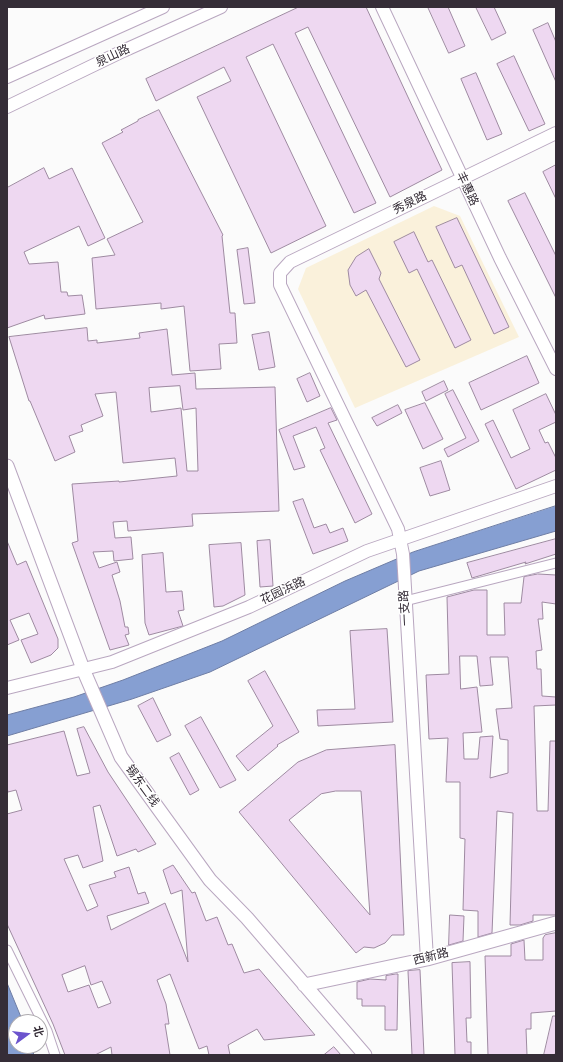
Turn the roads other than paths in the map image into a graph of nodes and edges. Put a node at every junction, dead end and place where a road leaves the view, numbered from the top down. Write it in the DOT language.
graph roads {
  1 [pos="163,7"];
  2 [pos="221,7"];
  3 [pos="382,7"];
  4 [pos="7,77"];
  5 [pos="7,106"];
  6 [pos="556,133"];
  7 [pos="462,177"];
  8 [pos="280,285"];
  9 [pos="556,369"];
  10 [pos="7,466"];
  11 [pos="556,486"];
  12 [pos="400,540"];
  13 [pos="556,563"];
  14 [pos="404,596"];
  15 [pos="83,669"];
  16 [pos="7,688"];
  17 [pos="556,923"];
  18 [pos="7,950"];
  19 [pos="427,959"];
  20 [pos="304,985"];
  21 [pos="55,1055"];
  22 [pos="365,1055"];
  1 -- 4 [label="street"];
  2 -- 5 [label="street, 泉山路"];
  3 -- 7 [label="street, 丰惠路"];
  6 -- 7 [label="street, 秀泉路"];
  7 -- 8 [label="street, 秀泉路"];
  7 -- 9 [label="street, 丰惠路"];
  8 -- 12 [label="street, 一支路"];
  10 -- 15 [label="main road, 锡东二线"];
  11 -- 12 [label="street, 花园浜路"];
  12 -- 14 [label="street, 一支路"];
  12 -- 15 [label="street, 花园浜路"];
  13 -- 14 [label="street"];
  14 -- 19 [label="street, 一支路"];
  15 -- 16 [label="street, 花园浜路"];
  15 -- 20 [label="main road, 锡东二线"];
  17 -- 19 [label="main road, 西新路"];
  18 -- 21 [label="street"];
  19 -- 20 [label="main road, 西新路"];
  20 -- 22 [label="main road, 锡东二线"];
}
